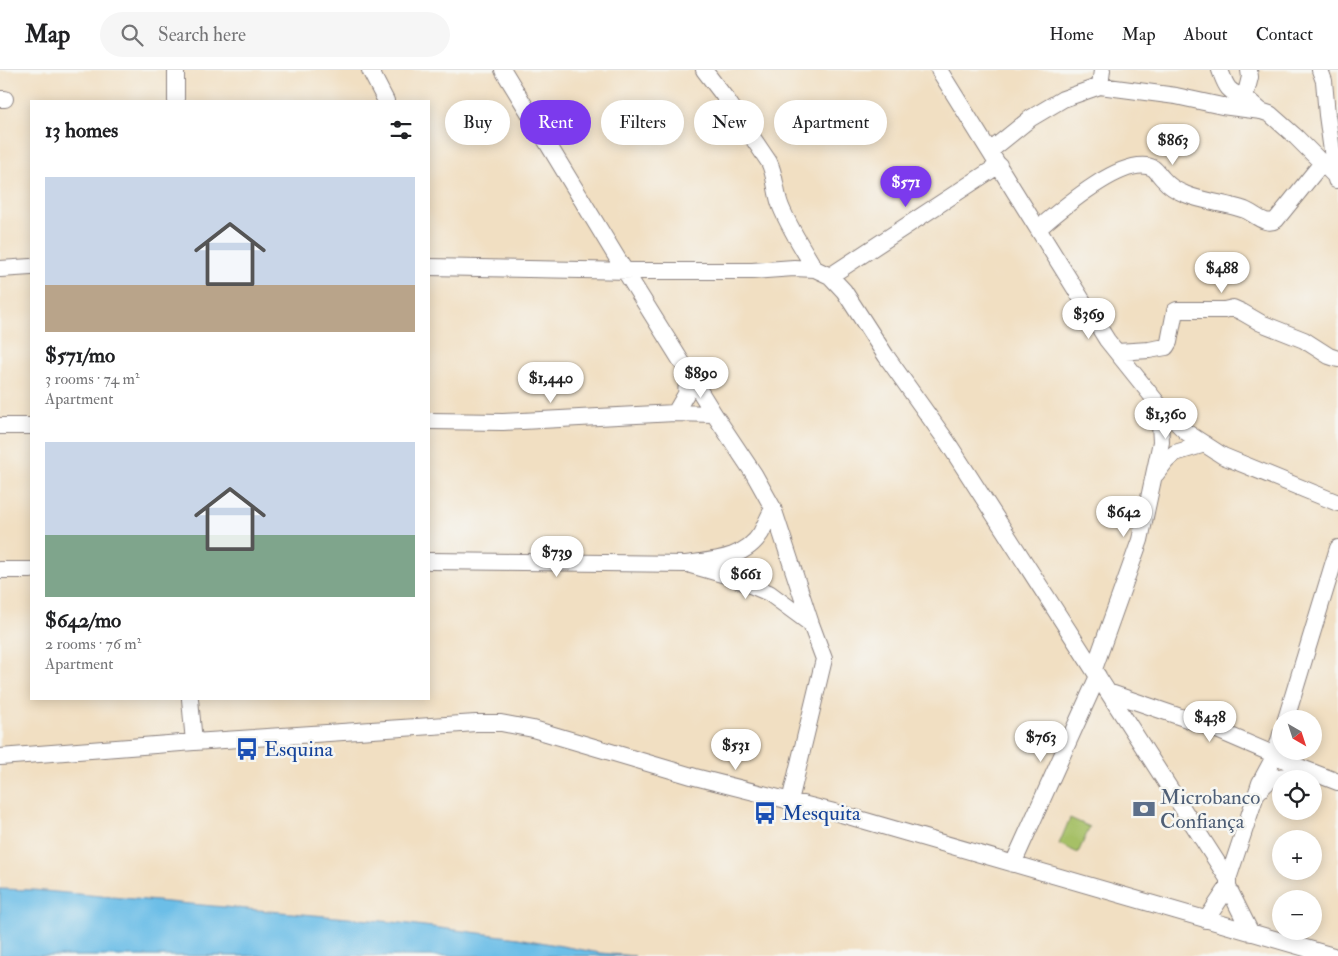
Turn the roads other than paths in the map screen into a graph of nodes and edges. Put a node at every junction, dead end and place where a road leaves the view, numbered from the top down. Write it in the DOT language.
graph roads {
  1 [pos="176,70"];
  2 [pos="370,70"];
  3 [pos="503,70"];
  4 [pos="704,70"];
  5 [pos="939,70"];
  6 [pos="1220,70"];
  7 [pos="1249,70"];
  8 [pos="1320,70"];
  9 [pos="1101,78"];
  10 [pos="1245,97"];
  11 [pos="176,100"];
  12 [pos="385,100"];
  13 [pos="1261,111"];
  14 [pos="990,151"];
  15 [pos="1322,163"];
  16 [pos="999,166"];
  17 [pos="1337,181"];
  18 [pos="1038,229"];
  19 [pos="430,267"];
  20 [pos="0,268"];
  21 [pos="30,268"];
  22 [pos="815,269"];
  23 [pos="625,271"];
  24 [pos="830,276"];
  25 [pos="1117,352"];
  26 [pos="1338,359"];
  27 [pos="688,372"];
  28 [pos="1159,405"];
  29 [pos="674,413"];
  30 [pos="714,414"];
  31 [pos="430,421"];
  32 [pos="0,426"];
  33 [pos="30,426"];
  34 [pos="1205,444"];
  35 [pos="1154,478"];
  36 [pos="1338,503"];
  37 [pos="772,508"];
  38 [pos="1338,548"];
  39 [pos="430,561"];
  40 [pos="686,564"];
  41 [pos="0,570"];
  42 [pos="30,570"];
  43 [pos="811,624"];
  44 [pos="1096,672"];
  45 [pos="1108,692"];
  46 [pos="190,700"];
  47 [pos="1289,710"];
  48 [pos="194,742"];
  49 [pos="1272,754"];
  50 [pos="0,757"];
  51 [pos="1272,760"];
  52 [pos="1285,760"];
  53 [pos="1306,770"];
  54 [pos="1322,776"];
  55 [pos="1272,780"];
  56 [pos="1338,782"];
  57 [pos="1257,793"];
  58 [pos="790,801"];
  59 [pos="1013,864"];
  60 [pos="1228,883"];
  61 [pos="1206,920"];
  62 [pos="1251,933"];
  63 [pos="1333,956"];
  1 -- 11 [label="street"];
  2 -- 12 [label="street"];
  3 -- 23 [label="street"];
  4 -- 22 [label="street"];
  5 -- 14 [label="street"];
  6 -- 10 [label="street"];
  7 -- 10 [label="street"];
  8 -- 17 [label="street"];
  9 -- 13 [label="street"];
  9 -- 14 [label="street"];
  10 -- 13 [label="street"];
  13 -- 15 [label="street"];
  14 -- 16 [label="street"];
  15 -- 17 [label="street"];
  15 -- 18 [label="street"];
  16 -- 18 [label="street"];
  16 -- 24 [label="street"];
  18 -- 25 [label="street"];
  19 -- 23 [label="street"];
  20 -- 21 [label="street"];
  22 -- 23 [label="street"];
  22 -- 24 [label="street"];
  23 -- 27 [label="street"];
  24 -- 44 [label="street"];
  25 -- 26 [label="street"];
  25 -- 28 [label="street"];
  27 -- 29 [label="street"];
  27 -- 30 [label="street"];
  28 -- 34 [label="street"];
  28 -- 35 [label="street"];
  29 -- 30 [label="street"];
  29 -- 31 [label="street"];
  30 -- 37 [label="street"];
  32 -- 33 [label="street"];
  34 -- 35 [label="street"];
  34 -- 36 [label="street"];
  35 -- 44 [label="street"];
  37 -- 40 [label="street"];
  37 -- 43 [label="street"];
  38 -- 47 [label="street"];
  39 -- 40 [label="street"];
  40 -- 43 [label="street"];
  41 -- 42 [label="street"];
  43 -- 58 [label="street"];
  44 -- 45 [label="street"];
  44 -- 59 [label="street"];
  45 -- 49 [label="street"];
  45 -- 60 [label="street"];
  46 -- 48 [label="street"];
  48 -- 50 [label="street"];
  48 -- 58 [label="street"];
  51 -- 57 [label="street"];
  52 -- 53 [label="street"];
  54 -- 56 [label="street"];
  55 -- 57 [label="street"];
  57 -- 60 [label="street"];
  58 -- 59 [label="street"];
  59 -- 61 [label="street"];
  60 -- 61 [label="street"];
  60 -- 62 [label="street"];
  61 -- 62 [label="street"];
  62 -- 63 [label="street"];
}
